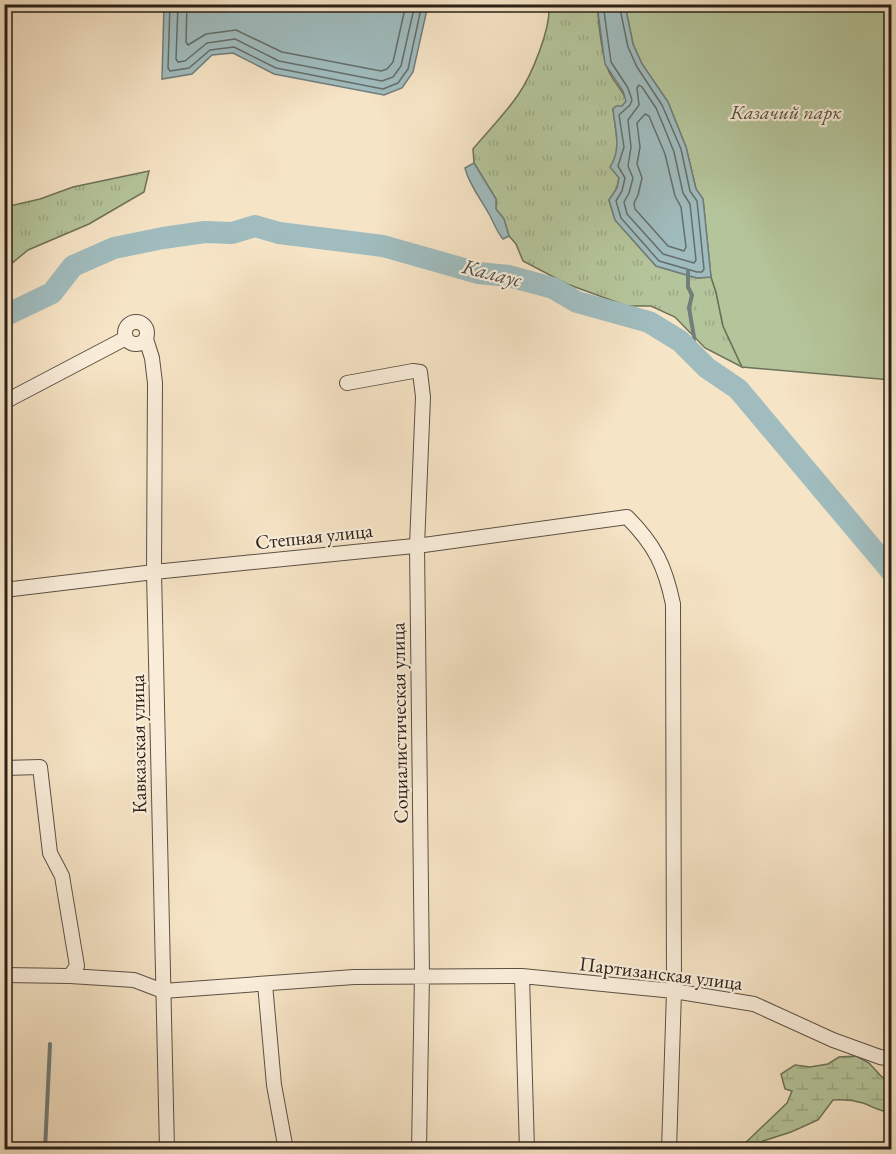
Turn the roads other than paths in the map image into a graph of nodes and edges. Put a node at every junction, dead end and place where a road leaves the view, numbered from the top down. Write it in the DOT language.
graph roads {
  1 [pos="347,383"];
  2 [pos="8,400"];
  3 [pos="417,546"];
  4 [pos="154,572"];
  5 [pos="4,590"];
  6 [pos="4,768"];
  7 [pos="4,975"];
  8 [pos="422,975"];
  9 [pos="70,976"];
  10 [pos="522,976"];
  11 [pos="265,984"];
  12 [pos="163,991"];
  13 [pos="674,991"];
  14 [pos="891,1059"];
  15 [pos="167,1149"];
  16 [pos="286,1149"];
  17 [pos="418,1149"];
  18 [pos="526,1149"];
  19 [pos="669,1149"];
  1 -- 3 [label="street, Социалистическая улица"];
  2 -- 4 [label="street, Кавказская улица"];
  3 -- 4 [label="street, Степная улица"];
  3 -- 8 [label="street, Социалистическая улица"];
  3 -- 13 [label="street, Степная улица"];
  4 -- 5 [label="street, Степная улица"];
  4 -- 12 [label="street, Кавказская улица"];
  6 -- 9 [label="street"];
  7 -- 9 [label="street, Партизанская улица"];
  8 -- 10 [label="street, Партизанская улица"];
  8 -- 11 [label="street, Партизанская улица"];
  8 -- 17 [label="street, Социалистическая улица"];
  9 -- 12 [label="street, Партизанская улица"];
  10 -- 13 [label="street, Партизанская улица"];
  10 -- 18 [label="street"];
  11 -- 12 [label="street, Партизанская улица"];
  11 -- 16 [label="street"];
  12 -- 15 [label="street, Кавказская улица"];
  13 -- 14 [label="street, Партизанская улица"];
  13 -- 19 [label="street"];
}
